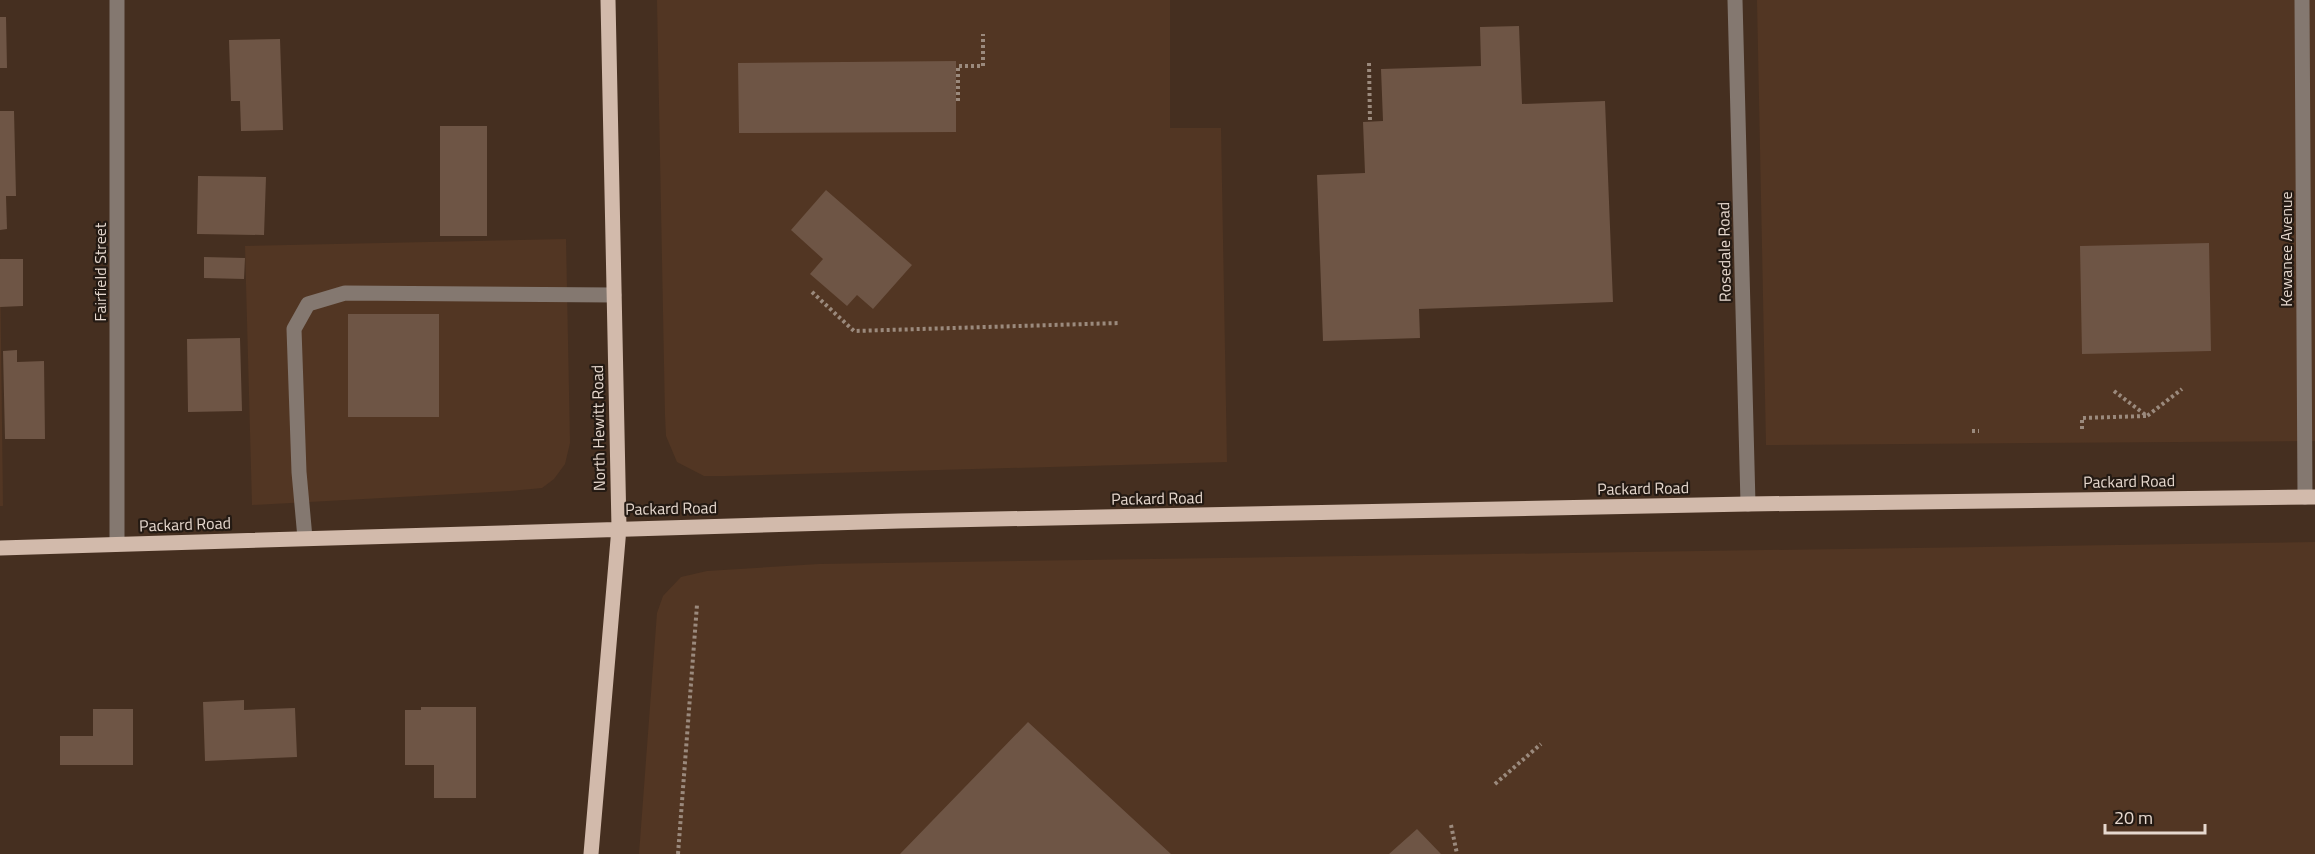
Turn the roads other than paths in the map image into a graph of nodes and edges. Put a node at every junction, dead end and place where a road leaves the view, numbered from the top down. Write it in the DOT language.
graph roads {
  1 [pos="117,0"];
  2 [pos="608,0"];
  3 [pos="1735,0"];
  4 [pos="2302,0"];
  5 [pos="614,296"];
  6 [pos="2310,497"];
  7 [pos="1748,504"];
  8 [pos="619,528"];
  9 [pos="305,538"];
  10 [pos="117,544"];
  11 [pos="0,548"];
  12 [pos="591,854"];
  1 -- 10 [label="street, Fairfield Street"];
  2 -- 5 [label="main road, North Hewitt Road"];
  3 -- 7 [label="street, Rosedale Road"];
  4 -- 6 [label="street, Kewanee Avenue"];
  5 -- 8 [label="main road, North Hewitt Road"];
  5 -- 9 [label="street"];
  6 -- 7 [label="main road, Packard Road"];
  7 -- 8 [label="main road, Packard Road"];
  8 -- 9 [label="main road, Packard Road"];
  8 -- 12 [label="main road, North Hewitt Road"];
  9 -- 10 [label="main road, Packard Road"];
  10 -- 11 [label="main road, Packard Road"];
}
